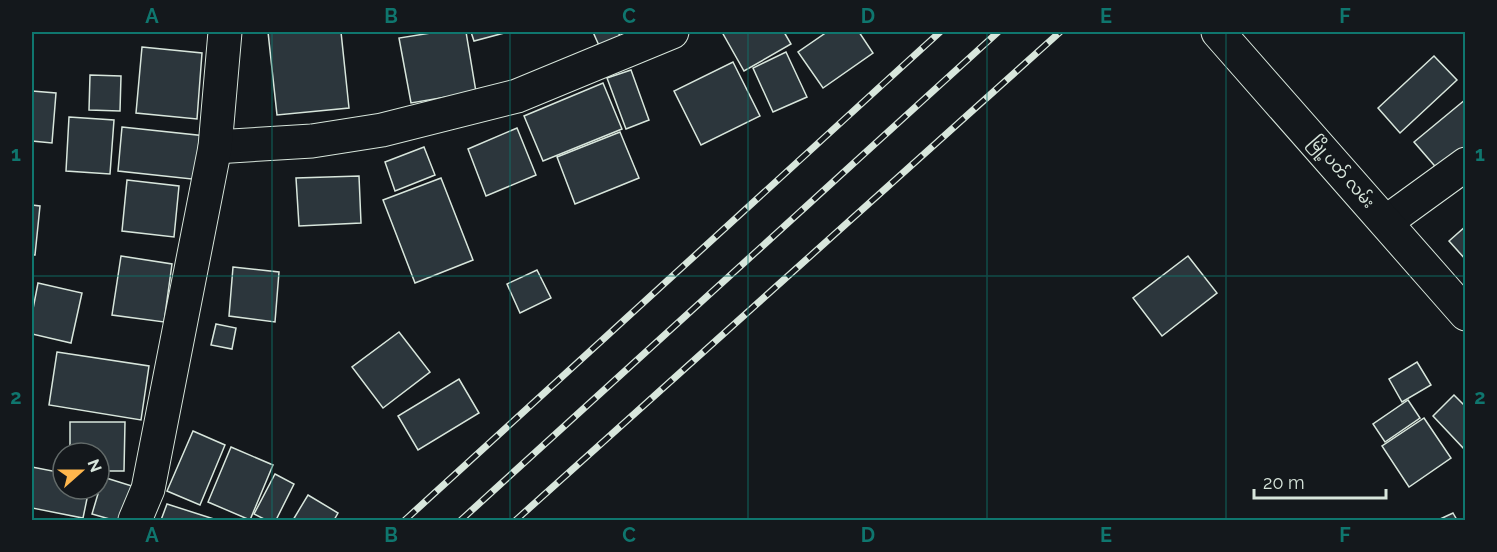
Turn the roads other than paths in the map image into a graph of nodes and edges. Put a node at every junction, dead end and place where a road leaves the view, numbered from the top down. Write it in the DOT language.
graph roads {
  1 [pos="225,32"];
  2 [pos="672,32"];
  3 [pos="1218,32"];
  4 [pos="215,147"];
  5 [pos="1466,164"];
  6 [pos="1386,222"];
  7 [pos="1466,314"];
  8 [pos="135,520"];
  1 -- 4 [label="street"];
  2 -- 4 [label="street"];
  3 -- 6 [label="street, မြို့ပတ် လမ်း"];
  4 -- 8 [label="street"];
  5 -- 6 [label="street"];
  6 -- 7 [label="street, မြို့ပတ် လမ်း"];
}
